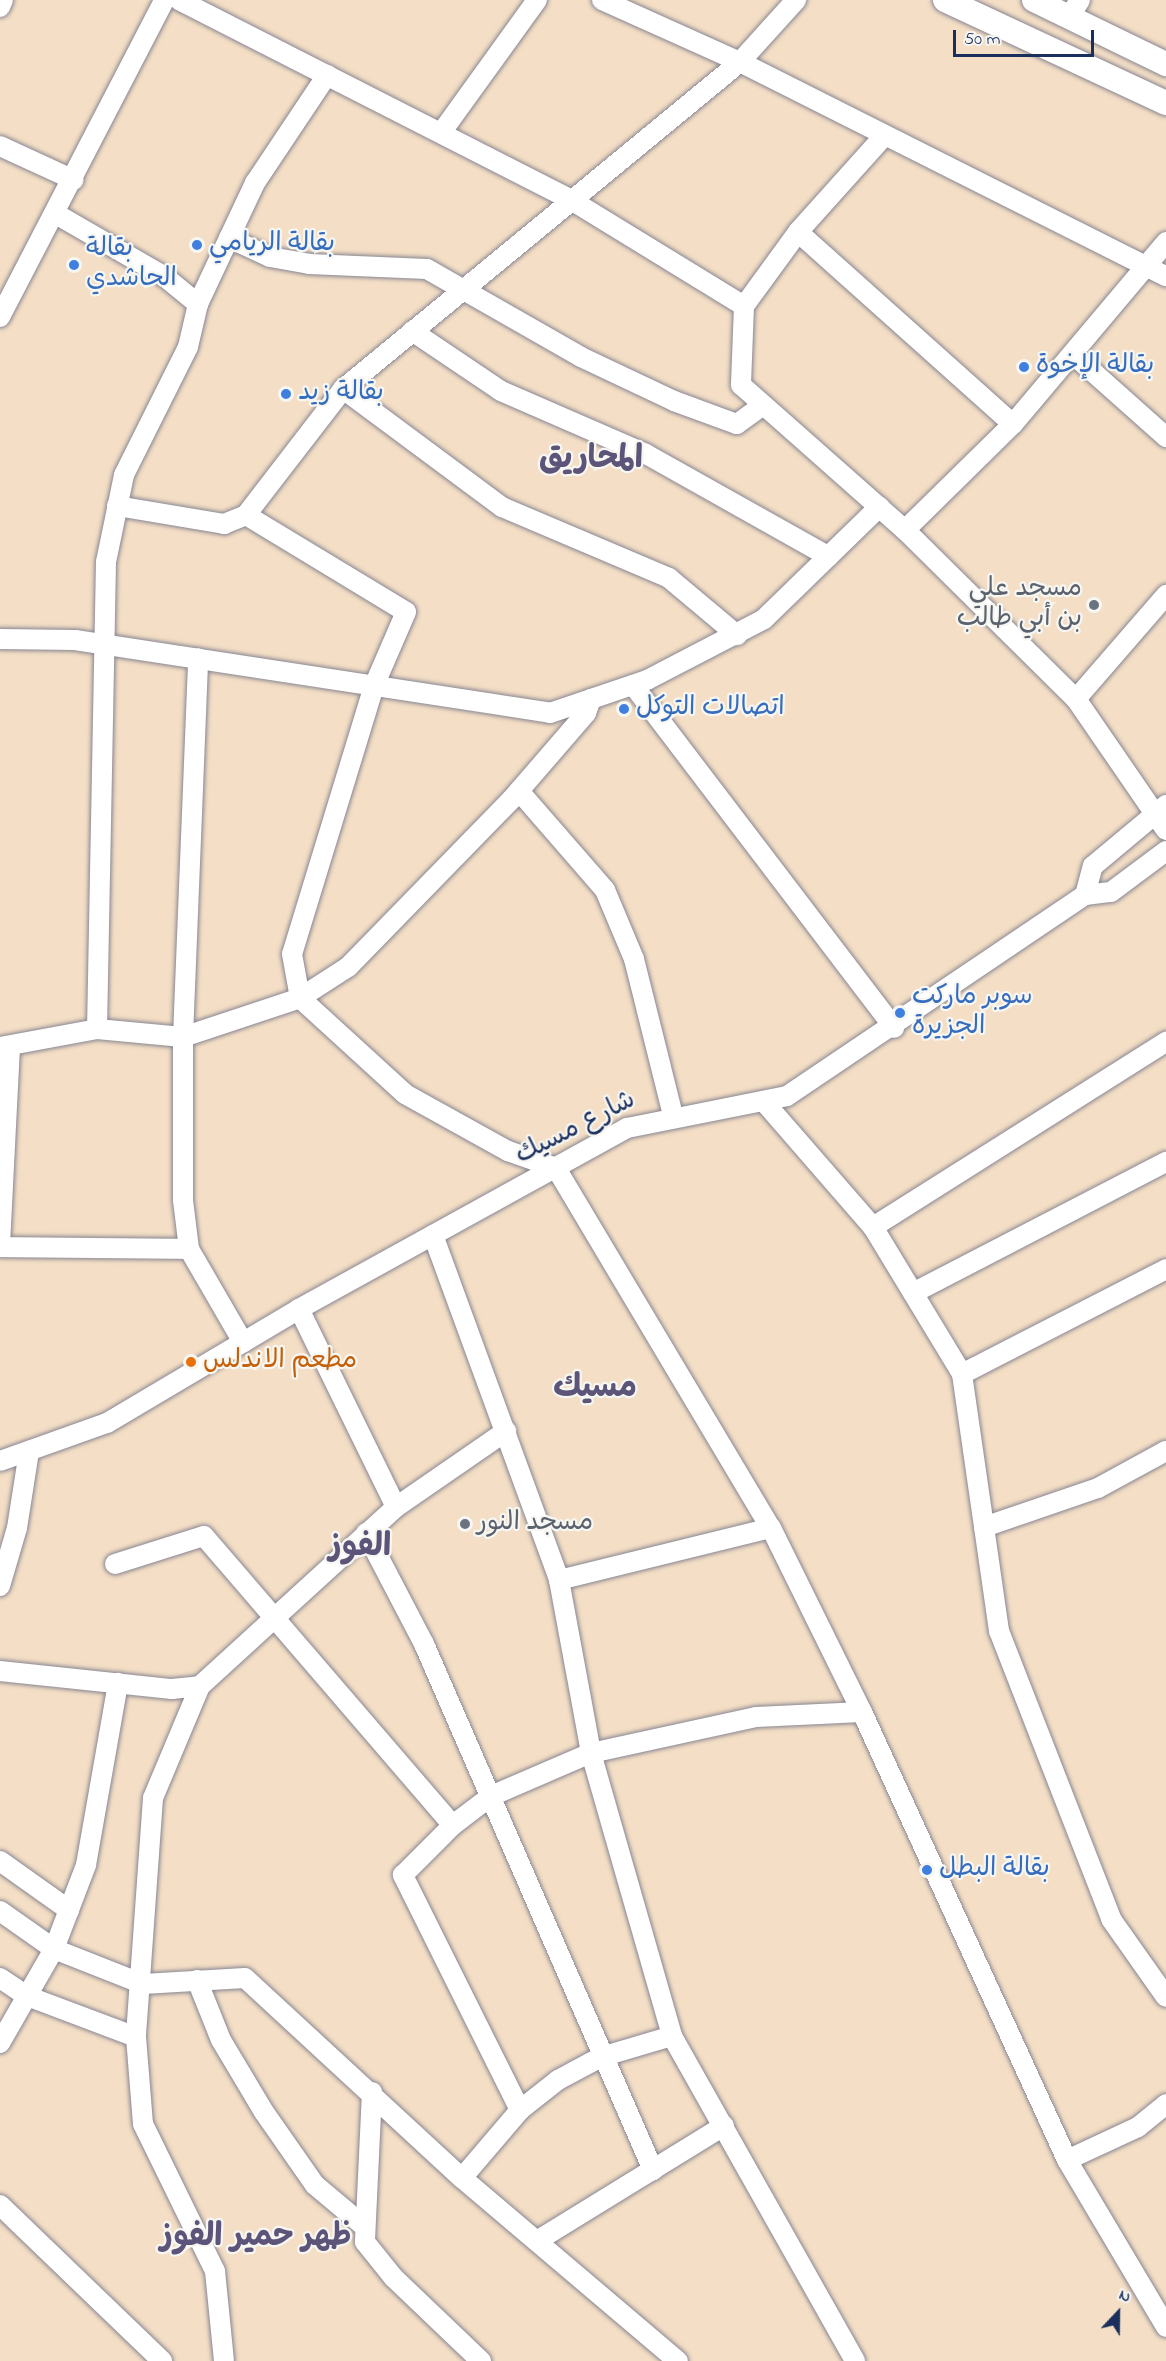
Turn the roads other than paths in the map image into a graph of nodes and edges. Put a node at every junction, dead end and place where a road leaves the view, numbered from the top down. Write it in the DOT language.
graph roads {
  1 [pos="3,0"];
  2 [pos="164,0"];
  3 [pos="179,0"];
  4 [pos="537,0"];
  5 [pos="602,0"];
  6 [pos="796,0"];
  7 [pos="945,0"];
  8 [pos="1034,0"];
  9 [pos="0,7"];
  10 [pos="1075,9"];
  11 [pos="740,62"];
  12 [pos="1166,64"];
  13 [pos="327,75"];
  14 [pos="1166,103"];
  15 [pos="441,133"];
  16 [pos="884,136"];
  17 [pos="0,146"];
  18 [pos="74,180"];
  19 [pos="571,200"];
  20 [pos="56,214"];
  21 [pos="798,232"];
  22 [pos="229,238"];
  23 [pos="1166,242"];
  24 [pos="1158,271"];
  25 [pos="463,290"];
  26 [pos="198,304"];
  27 [pos="744,306"];
  28 [pos="0,317"];
  29 [pos="412,331"];
  30 [pos="1075,356"];
  31 [pos="343,389"];
  32 [pos="764,405"];
  33 [pos="1013,424"];
  34 [pos="1166,437"];
  35 [pos="117,506"];
  36 [pos="879,507"];
  37 [pos="246,515"];
  38 [pos="905,530"];
  39 [pos="828,556"];
  40 [pos="1166,595"];
  41 [pos="737,635"];
  42 [pos="0,639"];
  43 [pos="101,644"];
  44 [pos="198,658"];
  45 [pos="633,685"];
  46 [pos="374,686"];
  47 [pos="591,699"];
  48 [pos="1076,699"];
  49 [pos="519,791"];
  50 [pos="1162,811"];
  51 [pos="1166,830"];
  52 [pos="1166,851"];
  53 [pos="1085,895"];
  54 [pos="300,999"];
  55 [pos="894,1028"];
  56 [pos="97,1029"];
  57 [pos="183,1037"];
  58 [pos="1166,1042"];
  59 [pos="5,1047"];
  60 [pos="766,1104"];
  61 [pos="673,1116"];
  62 [pos="1166,1162"];
  63 [pos="556,1168"];
  64 [pos="873,1227"];
  65 [pos="434,1235"];
  66 [pos="189,1249"];
  67 [pos="1166,1269"];
  68 [pos="914,1293"];
  69 [pos="299,1309"];
  70 [pos="243,1342"];
  71 [pos="962,1374"];
  72 [pos="506,1431"];
  73 [pos="1166,1451"];
  74 [pos="29,1452"];
  75 [pos="0,1461"];
  76 [pos="396,1507"];
  77 [pos="984,1527"];
  78 [pos="771,1528"];
  79 [pos="366,1533"];
  80 [pos="115,1564"];
  81 [pos="559,1580"];
  82 [pos="0,1586"];
  83 [pos="275,1612"];
  84 [pos="0,1671"];
  85 [pos="118,1683"];
  86 [pos="200,1686"];
  87 [pos="862,1712"];
  88 [pos="591,1753"];
  89 [pos="491,1796"];
  90 [pos="453,1825"];
  91 [pos="0,1861"];
  92 [pos="69,1910"];
  93 [pos="0,1911"];
  94 [pos="54,1949"];
  95 [pos="0,1978"];
  96 [pos="196,1980"];
  97 [pos="138,1983"];
  98 [pos="27,1996"];
  99 [pos="1166,1997"];
  100 [pos="672,2036"];
  101 [pos="136,2037"];
  102 [pos="0,2043"];
  103 [pos="602,2057"];
  104 [pos="372,2092"];
  105 [pos="1166,2104"];
  106 [pos="520,2110"];
  107 [pos="724,2126"];
  108 [pos="1067,2160"];
  109 [pos="652,2170"];
  110 [pos="462,2178"];
  111 [pos="1,2204"];
  112 [pos="365,2228"];
  113 [pos="540,2239"];
  114 [pos="1166,2327"];
  115 [pos="162,2361"];
  116 [pos="224,2361"];
  117 [pos="481,2361"];
  118 [pos="678,2361"];
  119 [pos="855,2361"];
  1 -- 9 [label="street"];
  2 -- 18 [label="street"];
  3 -- 13 [label="street"];
  4 -- 15 [label="street"];
  5 -- 11 [label="street"];
  6 -- 11 [label="street"];
  7 -- 14 [label="main road"];
  8 -- 10 [label="main road"];
  10 -- 12 [label="main road"];
  11 -- 16 [label="street"];
  11 -- 19 [label="street"];
  13 -- 15 [label="street"];
  13 -- 22 [label="street"];
  15 -- 19 [label="street"];
  16 -- 21 [label="street"];
  16 -- 24 [label="street"];
  17 -- 18 [label="street"];
  18 -- 20 [label="street"];
  19 -- 25 [label="street"];
  19 -- 27 [label="street"];
  20 -- 26 [label="street"];
  20 -- 28 [label="street"];
  21 -- 27 [label="street"];
  21 -- 33 [label="street"];
  22 -- 25 [label="street"];
  22 -- 26 [label="street"];
  23 -- 24 [label="street"];
  24 -- 30 [label="street"];
  25 -- 29 [label="street"];
  25 -- 32 [label="street"];
  26 -- 35 [label="street"];
  27 -- 32 [label="street"];
  29 -- 31 [label="street"];
  29 -- 39 [label="street"];
  30 -- 33 [label="street"];
  30 -- 34 [label="street"];
  31 -- 37 [label="street"];
  31 -- 41 [label="street"];
  32 -- 36 [label="street"];
  33 -- 38 [label="street"];
  35 -- 37 [label="street"];
  35 -- 43 [label="street"];
  36 -- 38 [label="street"];
  36 -- 39 [label="street"];
  37 -- 46 [label="street"];
  38 -- 48 [label="street"];
  39 -- 41 [label="street"];
  40 -- 48 [label="street"];
  41 -- 45 [label="street"];
  42 -- 43 [label="street"];
  43 -- 44 [label="street"];
  43 -- 56 [label="street"];
  44 -- 46 [label="street"];
  44 -- 57 [label="street"];
  45 -- 47 [label="street"];
  45 -- 55 [label="street"];
  46 -- 47 [label="street"];
  46 -- 54 [label="street"];
  47 -- 49 [label="street"];
  48 -- 50 [label="street"];
  49 -- 54 [label="street"];
  49 -- 61 [label="street"];
  50 -- 51 [label="street"];
  50 -- 53 [label="street"];
  52 -- 53 [label="street, شارع مسيك"];
  53 -- 55 [label="street, شارع مسيك"];
  54 -- 57 [label="street"];
  54 -- 63 [label="street"];
  55 -- 60 [label="street, شارع مسيك"];
  56 -- 57 [label="street"];
  56 -- 59 [label="street"];
  57 -- 66 [label="street"];
  58 -- 64 [label="street"];
  59 -- 66 [label="street"];
  60 -- 61 [label="street, شارع مسيك"];
  60 -- 64 [label="street"];
  61 -- 63 [label="street, شارع مسيك"];
  62 -- 68 [label="street"];
  63 -- 65 [label="street, شارع مسيك"];
  63 -- 78 [label="street"];
  64 -- 68 [label="street"];
  65 -- 69 [label="street, شارع مسيك"];
  65 -- 72 [label="street"];
  66 -- 70 [label="street"];
  67 -- 71 [label="street"];
  68 -- 71 [label="street"];
  69 -- 70 [label="street, شارع مسيك"];
  69 -- 76 [label="street"];
  70 -- 74 [label="street, شارع مسيك"];
  71 -- 77 [label="street"];
  72 -- 76 [label="street"];
  72 -- 81 [label="street"];
  73 -- 77 [label="street"];
  74 -- 75 [label="street, شارع مسيك"];
  74 -- 82 [label="street"];
  76 -- 79 [label="street"];
  77 -- 99 [label="street"];
  78 -- 81 [label="street"];
  78 -- 87 [label="street"];
  79 -- 83 [label="street"];
  79 -- 89 [label="street"];
  80 -- 83 [label="street"];
  81 -- 88 [label="street"];
  83 -- 86 [label="street"];
  83 -- 90 [label="street"];
  84 -- 85 [label="street"];
  85 -- 86 [label="street"];
  85 -- 92 [label="street"];
  86 -- 97 [label="street"];
  87 -- 88 [label="street"];
  87 -- 108 [label="street"];
  88 -- 89 [label="street"];
  88 -- 100 [label="street"];
  89 -- 90 [label="street"];
  89 -- 103 [label="street"];
  90 -- 106 [label="street"];
  91 -- 92 [label="street"];
  92 -- 94 [label="street"];
  93 -- 94 [label="street"];
  94 -- 97 [label="street"];
  94 -- 98 [label="street"];
  95 -- 98 [label="street"];
  96 -- 97 [label="street"];
  96 -- 104 [label="street"];
  96 -- 112 [label="street"];
  97 -- 101 [label="street"];
  98 -- 101 [label="street"];
  98 -- 102 [label="street"];
  100 -- 103 [label="street"];
  100 -- 107 [label="street"];
  101 -- 116 [label="street"];
  103 -- 106 [label="street"];
  103 -- 109 [label="street"];
  104 -- 110 [label="street"];
  104 -- 112 [label="street"];
  105 -- 108 [label="street"];
  106 -- 110 [label="street"];
  107 -- 109 [label="street"];
  107 -- 119 [label="street"];
  108 -- 114 [label="street"];
  109 -- 113 [label="street"];
  110 -- 113 [label="street"];
  111 -- 115 [label="street"];
  112 -- 117 [label="street"];
  113 -- 118 [label="street"];
}
